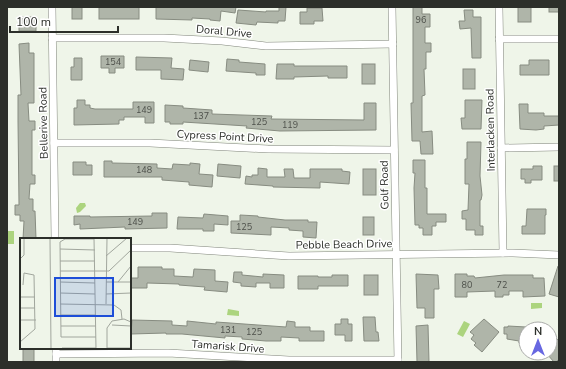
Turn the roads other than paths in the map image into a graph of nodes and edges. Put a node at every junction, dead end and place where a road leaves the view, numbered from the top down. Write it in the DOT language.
graph roads {
  1 [pos="52,7"];
  2 [pos="392,7"];
  3 [pos="499,7"];
  4 [pos="52,38"];
  5 [pos="559,39"];
  6 [pos="499,40"];
  7 [pos="393,44"];
  8 [pos="54,143"];
  9 [pos="559,147"];
  10 [pos="501,148"];
  11 [pos="394,150"];
  12 [pos="54,238"];
  13 [pos="131,248"];
  14 [pos="503,253"];
  15 [pos="396,255"];
  16 [pos="559,255"];
  17 [pos="56,351"];
  18 [pos="398,361"];
  19 [pos="56,362"];
  1 -- 4 [label="street, Bellerive Road"];
  2 -- 7 [label="street, Golf Road"];
  3 -- 6 [label="street, Interlacken Road"];
  4 -- 7 [label="street, Doral Drive"];
  4 -- 8 [label="street, Bellerive Road"];
  5 -- 6 [label="street"];
  6 -- 10 [label="street, Interlacken Road"];
  7 -- 11 [label="street, Golf Road"];
  8 -- 11 [label="street, Cypress Point Drive"];
  8 -- 12 [label="street, Bellerive Road"];
  9 -- 10 [label="street"];
  10 -- 14 [label="street, Interlacken Road"];
  11 -- 15 [label="street, Golf Road"];
  13 -- 15 [label="street, Pebble Beach Drive"];
  14 -- 15 [label="street, Pebble Beach Drive"];
  14 -- 16 [label="street, Pebble Beach Drive"];
  15 -- 18 [label="street, Golf Road"];
  17 -- 18 [label="street, Tamarisk Drive"];
  17 -- 19 [label="street"];
}
